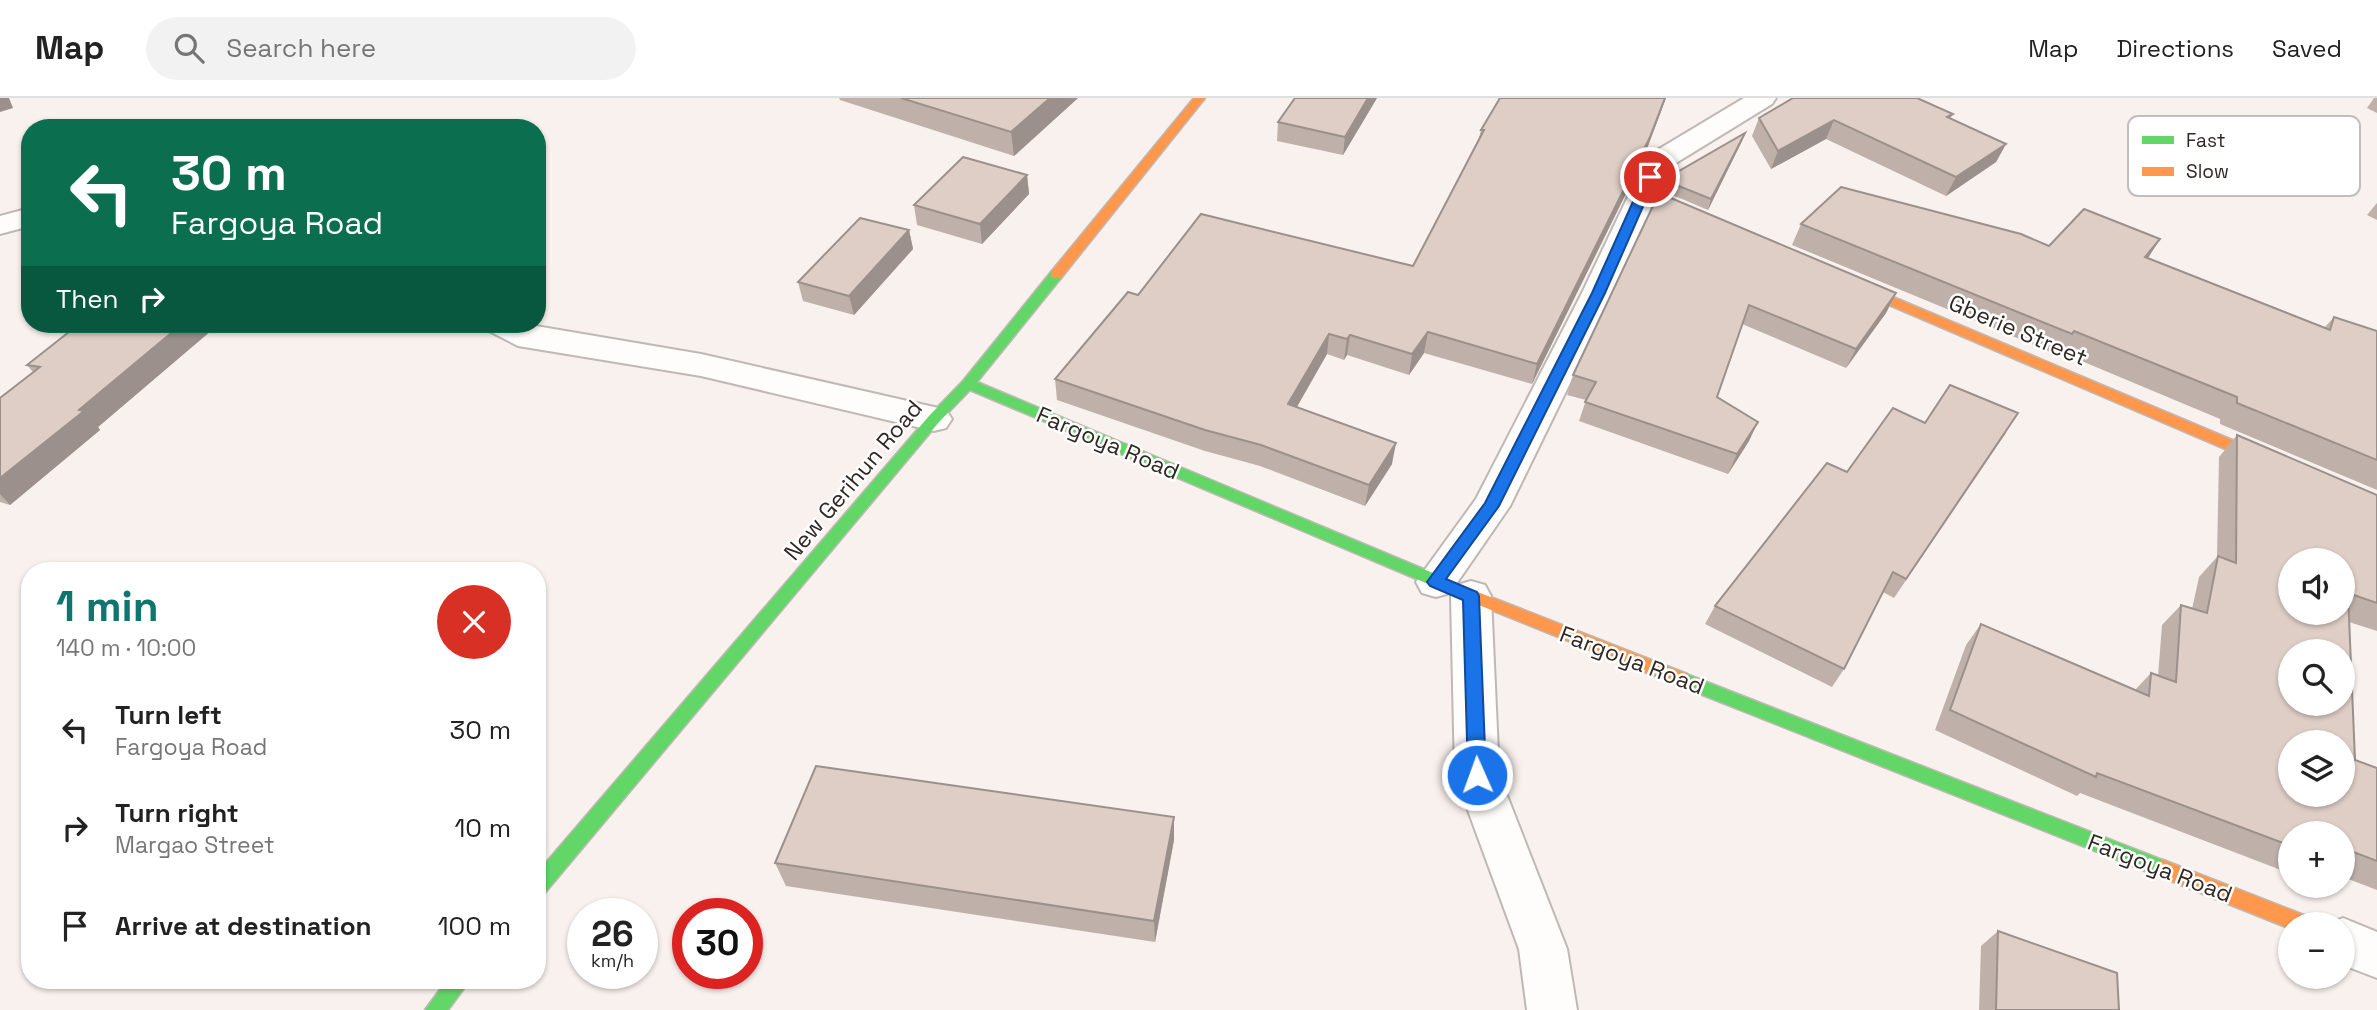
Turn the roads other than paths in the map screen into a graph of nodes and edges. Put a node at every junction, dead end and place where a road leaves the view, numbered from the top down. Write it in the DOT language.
graph roads {
  1 [pos="1200,98"];
  2 [pos="1763,98"];
  3 [pos="1642,194"];
  4 [pos="21,219"];
  5 [pos="0,225"];
  6 [pos="1718,226"];
  7 [pos="1832,275"];
  8 [pos="515,333"];
  9 [pos="968,384"];
  10 [pos="934,419"];
  11 [pos="2288,470"];
  12 [pos="1453,589"];
  13 [pos="546,877"];
  14 [pos="2278,915"];
  15 [pos="2355,946"];
  16 [pos="2377,955"];
  17 [pos="452,989"];
  18 [pos="435,1010"];
  19 [pos="1552,1010"];
  1 -- 9 [label="street, New Gerihun Road"];
  2 -- 3 [label="street"];
  3 -- 6 [label="street"];
  3 -- 12 [label="street"];
  4 -- 5 [label="street"];
  7 -- 11 [label="street, Gberie Street"];
  8 -- 10 [label="street"];
  9 -- 10 [label="street, New Gerihun Road"];
  9 -- 12 [label="street, Fargoya Road"];
  10 -- 13 [label="street, New Gerihun Road"];
  12 -- 14 [label="street, Fargoya Road"];
  12 -- 19 [label="street"];
  15 -- 16 [label="street"];
  17 -- 18 [label="street"];
}
